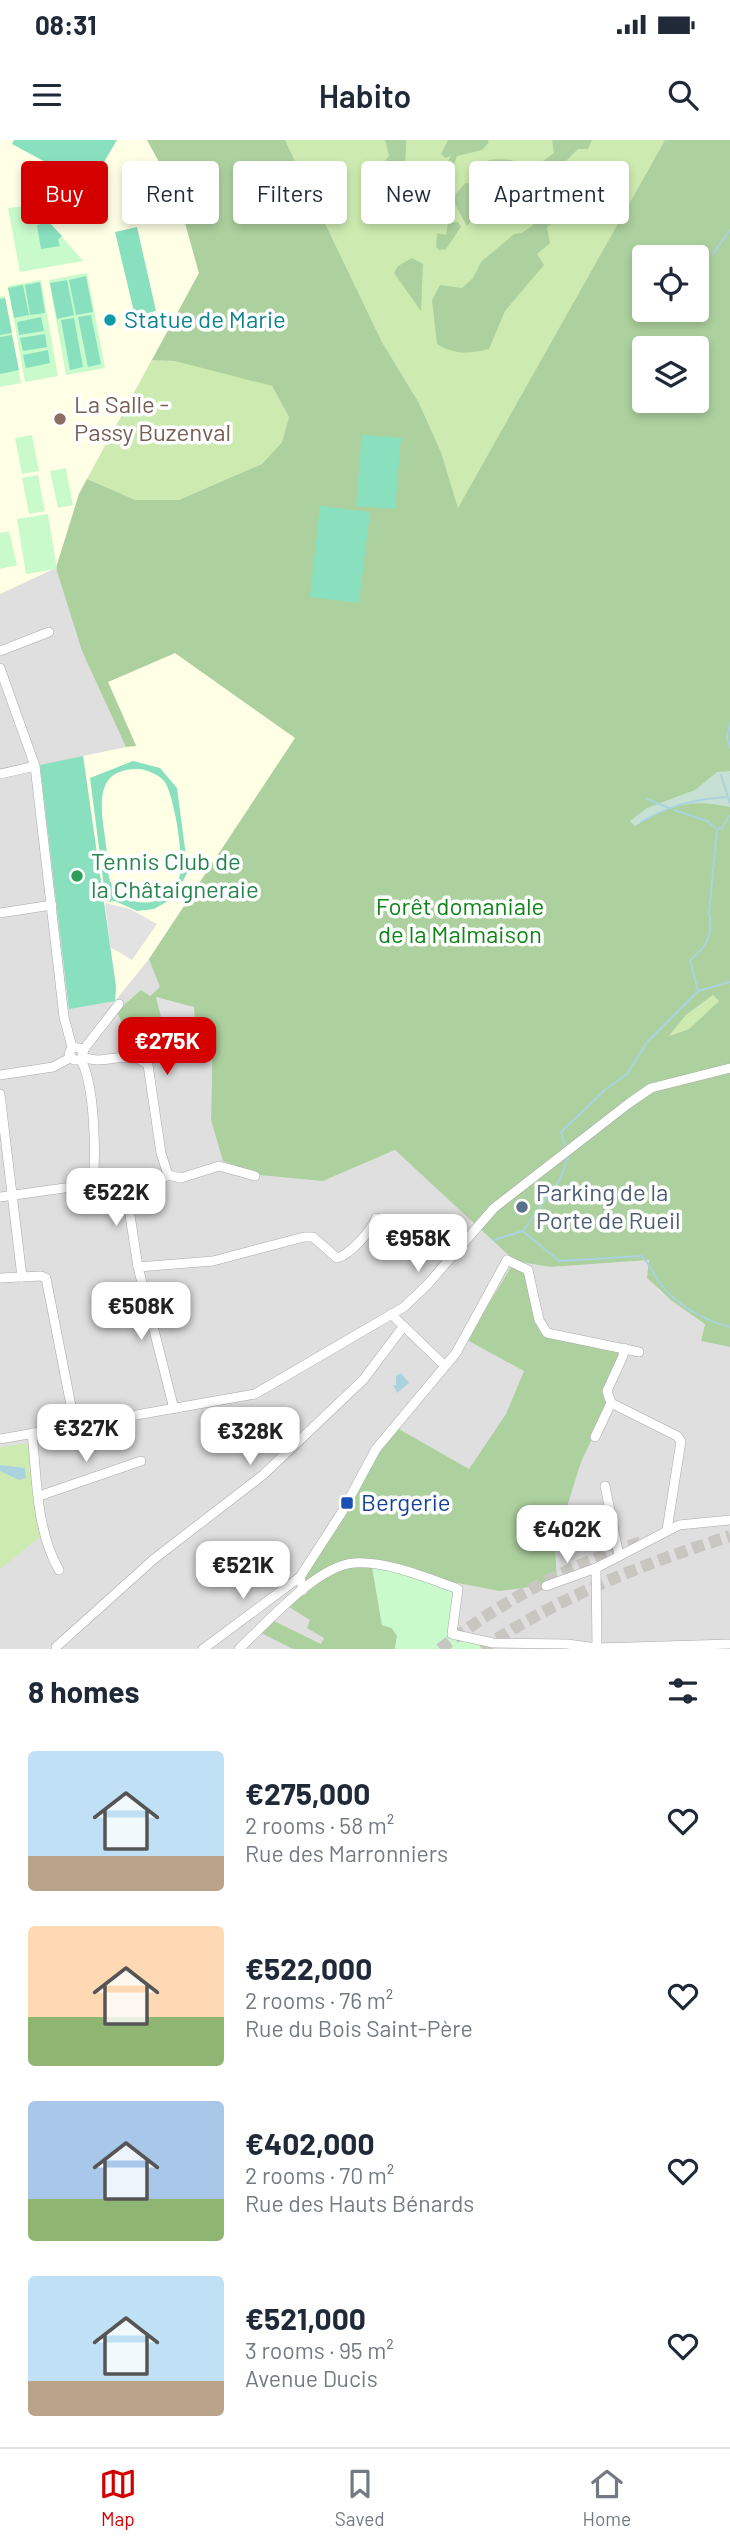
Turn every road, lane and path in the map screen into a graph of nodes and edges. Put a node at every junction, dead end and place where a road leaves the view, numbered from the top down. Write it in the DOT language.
graph roads {
  1 [pos="49,632"];
  2 [pos="0,651"];
  3 [pos="0,668"];
  4 [pos="35,766"];
  5 [pos="0,774"];
  6 [pos="52,905"];
  7 [pos="0,914"];
  8 [pos="120,1004"];
  9 [pos="80,1052"];
  10 [pos="730,1068"];
  11 [pos="0,1075"];
  12 [pos="0,1094"];
  13 [pos="168,1175"];
  14 [pos="255,1176"];
  15 [pos="125,1183"];
  16 [pos="93,1184"];
  17 [pos="10,1195"];
  18 [pos="0,1197"];
  19 [pos="376,1218"];
  20 [pos="138,1267"];
  21 [pos="22,1277"];
  22 [pos="0,1278"];
  23 [pos="391,1314"];
  24 [pos="403,1327"];
  25 [pos="624,1348"];
  26 [pos="639,1352"];
  27 [pos="444,1366"];
  28 [pos="611,1403"];
  29 [pos="174,1409"];
  30 [pos="75,1426"];
  31 [pos="32,1433"];
  32 [pos="595,1437"];
  33 [pos="0,1439"];
  34 [pos="141,1461"];
  35 [pos="605,1486"];
  36 [pos="39,1496"];
  37 [pos="730,1520"];
  38 [pos="667,1530"];
  39 [pos="619,1556"];
  40 [pos="596,1568"];
  41 [pos="59,1570"];
  42 [pos="300,1577"];
  43 [pos="546,1586"];
  44 [pos="303,1590"];
  45 [pos="730,1644"];
  46 [pos="492,1646"];
  47 [pos="56,1647"];
  48 [pos="597,1648"];
  49 [pos="648,1648"];
  50 [pos="203,1649"];
  51 [pos="239,1649"];
  1 -- 2 [label="street"];
  3 -- 4 [label="street"];
  4 -- 5 [label="street"];
  4 -- 6 [label="street"];
  6 -- 7 [label="street"];
  6 -- 9 [label="street"];
  8 -- 9 [label="street"];
  9 -- 11 [label="street"];
  9 -- 13 [label="street"];
  9 -- 16 [label="street"];
  10 -- 23 [label="street"];
  12 -- 17 [label="street"];
  13 -- 14 [label="street"];
  13 -- 15 [label="street"];
  15 -- 16 [label="street"];
  15 -- 20 [label="street"];
  16 -- 17 [label="street"];
  17 -- 18 [label="street"];
  17 -- 21 [label="street"];
  19 -- 20 [label="street"];
  20 -- 29 [label="street"];
  21 -- 22 [label="street"];
  21 -- 30 [label="street"];
  23 -- 24 [label="street"];
  23 -- 29 [label="street"];
  24 -- 27 [label="street"];
  24 -- 47 [label="street"];
  25 -- 26 [label="street"];
  25 -- 27 [label="street"];
  25 -- 28 [label="street"];
  27 -- 42 [label="street"];
  28 -- 32 [label="street"];
  28 -- 38 [label="street"];
  29 -- 30 [label="street"];
  30 -- 31 [label="street"];
  31 -- 33 [label="street"];
  31 -- 36 [label="street"];
  34 -- 36 [label="street"];
  35 -- 39 [label="street"];
  36 -- 41 [label="street"];
  37 -- 38 [label="street"];
  38 -- 39 [label="street"];
  39 -- 40 [label="street"];
  40 -- 43 [label="street"];
  40 -- 48 [label="street"];
  42 -- 44 [label="street"];
  42 -- 50 [label="street"];
  44 -- 46 [label="street"];
  44 -- 51 [label="street"];
  45 -- 49 [label="street"];
  46 -- 48 [label="street"];
  48 -- 49 [label="street"];
}
